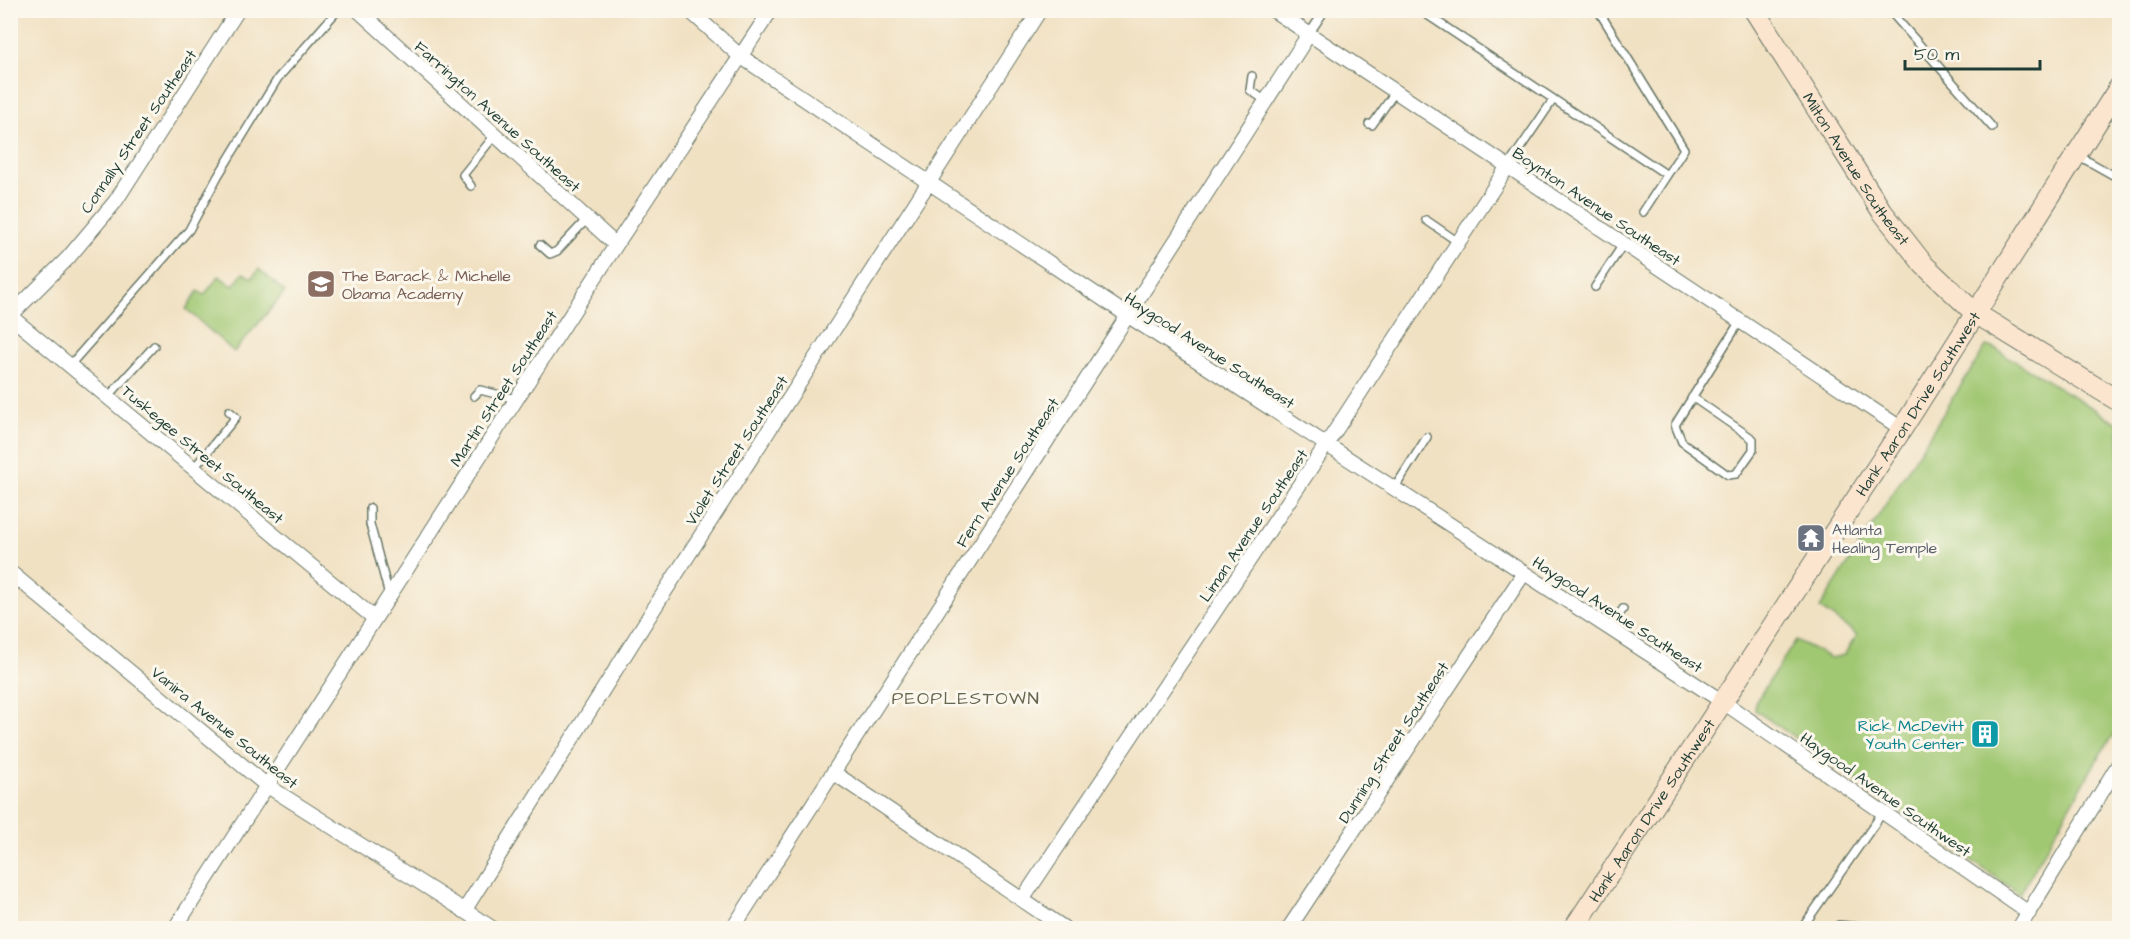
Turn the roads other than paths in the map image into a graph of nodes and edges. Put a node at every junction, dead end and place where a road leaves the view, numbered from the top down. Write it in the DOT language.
graph roads {
  1 [pos="238,10"];
  2 [pos="338,10"];
  3 [pos="358,10"];
  4 [pos="689,10"];
  5 [pos="771,10"];
  6 [pos="1040,10"];
  7 [pos="1274,10"];
  8 [pos="1325,10"];
  9 [pos="1420,10"];
  10 [pos="1598,10"];
  11 [pos="1889,10"];
  12 [pos="1758,12"];
  13 [pos="1309,34"];
  14 [pos="740,56"];
  15 [pos="1252,76"];
  16 [pos="1395,92"];
  17 [pos="2117,95"];
  18 [pos="1553,100"];
  19 [pos="1266,101"];
  20 [pos="1369,124"];
  21 [pos="1992,127"];
  22 [pos="495,135"];
  23 [pos="2077,154"];
  24 [pos="1508,166"];
  25 [pos="1667,175"];
  26 [pos="2120,179"];
  27 [pos="929,184"];
  28 [pos="471,186"];
  29 [pos="1642,212"];
  30 [pos="587,219"];
  31 [pos="1426,220"];
  32 [pos="1458,242"];
  33 [pos="1624,243"];
  34 [pos="540,245"];
  35 [pos="616,245"];
  36 [pos="1595,287"];
  37 [pos="1975,314"];
  38 [pos="1127,315"];
  39 [pos="10,316"];
  40 [pos="1740,321"];
  41 [pos="154,346"];
  42 [pos="70,365"];
  43 [pos="474,396"];
  44 [pos="108,397"];
  45 [pos="1692,397"];
  46 [pos="516,399"];
  47 [pos="2120,402"];
  48 [pos="229,411"];
  49 [pos="1902,429"];
  50 [pos="1427,437"];
  51 [pos="1326,445"];
  52 [pos="194,468"];
  53 [pos="1394,489"];
  54 [pos="370,508"];
  55 [pos="10,572"];
  56 [pos="1524,573"];
  57 [pos="389,595"];
  58 [pos="1623,609"];
  59 [pos="374,618"];
  60 [pos="1610,629"];
  61 [pos="1723,702"];
  62 [pos="2120,762"];
  63 [pos="834,773"];
  64 [pos="266,785"];
  65 [pos="1883,812"];
  66 [pos="1022,900"];
  67 [pos="464,910"];
  68 [pos="2029,914"];
  69 [pos="175,928"];
  70 [pos="492,928"];
  71 [pos="733,928"];
  72 [pos="1064,928"];
  73 [pos="1290,928"];
  74 [pos="1574,928"];
  75 [pos="1802,928"];
  76 [pos="1838,928"];
  77 [pos="1871,928"];
  78 [pos="2019,928"];
  1 -- 39 [label="street, Connally Street Southeast"];
  2 -- 42 [label="lane"];
  3 -- 22 [label="street, Farrington Avenue Southeast"];
  4 -- 14 [label="street, Haygood Avenue Southeast"];
  5 -- 14 [label="street, Martin Street Southeast"];
  6 -- 27 [label="street, Violet Street Southeast"];
  7 -- 13 [label="street, Boynton Avenue Southeast"];
  8 -- 13 [label="lane"];
  9 -- 18 [label="lane"];
  10 -- 25 [label="lane"];
  11 -- 21 [label="lane"];
  12 -- 37 [label="main road, Milton Avenue Southeast"];
  13 -- 16 [label="street, Boynton Avenue Southeast"];
  13 -- 19 [label="street, Fern Avenue Southeast"];
  14 -- 27 [label="street, Haygood Avenue Southeast"];
  14 -- 35 [label="street, Martin Street Southeast"];
  15 -- 19 [label="lane"];
  16 -- 20 [label="lane"];
  16 -- 24 [label="street, Boynton Avenue Southeast"];
  17 -- 23 [label="main road, Hank Aaron Drive Southwest"];
  18 -- 24 [label="lane"];
  18 -- 25 [label="lane"];
  19 -- 38 [label="street, Fern Avenue Southeast"];
  22 -- 28 [label="lane"];
  22 -- 30 [label="street, Farrington Avenue Southeast"];
  23 -- 26 [label="lane"];
  23 -- 37 [label="main road, Hank Aaron Drive Southwest"];
  24 -- 32 [label="street, Liman Avenue Southeast"];
  24 -- 33 [label="street, Boynton Avenue Southeast"];
  25 -- 29 [label="lane"];
  27 -- 38 [label="street, Haygood Avenue Southeast"];
  27 -- 67 [label="street, Violet Street Southeast"];
  30 -- 34 [label="lane"];
  30 -- 35 [label="street, Farrington Avenue Southeast"];
  31 -- 32 [label="lane"];
  32 -- 51 [label="street, Liman Avenue Southeast"];
  33 -- 36 [label="lane"];
  33 -- 40 [label="street, Boynton Avenue Southeast"];
  35 -- 46 [label="street, Martin Street Southeast"];
  37 -- 47 [label="main road, Milton Avenue Southeast"];
  37 -- 49 [label="main road, Hank Aaron Drive Southwest"];
  38 -- 51 [label="street, Haygood Avenue Southeast"];
  38 -- 63 [label="street, Fern Avenue Southeast"];
  39 -- 42 [label="street, Tuskegee Street Southeast"];
  40 -- 45 [label="lane"];
  40 -- 49 [label="street, Boynton Avenue Southeast"];
  41 -- 44 [label="lane"];
  42 -- 44 [label="street, Tuskegee Street Southeast"];
  43 -- 46 [label="lane"];
  44 -- 52 [label="street, Tuskegee Street Southeast"];
  45 -- 45 [label="lane"];
  46 -- 57 [label="street, Martin Street Southeast"];
  48 -- 52 [label="lane"];
  49 -- 61 [label="main road, Hank Aaron Drive Southwest"];
  50 -- 53 [label="lane"];
  51 -- 53 [label="street, Haygood Avenue Southeast"];
  51 -- 66 [label="street, Liman Avenue Southeast"];
  52 -- 59 [label="street, Tuskegee Street Southeast"];
  53 -- 56 [label="street, Haygood Avenue Southeast"];
  54 -- 57 [label="lane"];
  55 -- 64 [label="street, Vanira Avenue Southeast"];
  56 -- 60 [label="street, Haygood Avenue Southeast"];
  56 -- 73 [label="street, Dunning Street Southeast"];
  57 -- 59 [label="street, Martin Street Southeast"];
  58 -- 60 [label="lane"];
  59 -- 64 [label="street, Martin Street Southeast"];
  60 -- 61 [label="street, Haygood Avenue Southeast"];
  61 -- 65 [label="street, Haygood Avenue Southwest"];
  61 -- 74 [label="main road, Hank Aaron Drive Southwest"];
  62 -- 68 [label="street"];
  63 -- 66 [label="street"];
  63 -- 71 [label="street, Fern Avenue Southeast"];
  64 -- 67 [label="street, Vanira Avenue Southeast"];
  64 -- 69 [label="street, Martin Street Southeast"];
  65 -- 68 [label="street, Haygood Avenue Southwest"];
  65 -- 75 [label="lane"];
  66 -- 72 [label="street"];
  67 -- 70 [label="street, Vanira Avenue Southeast"];
  68 -- 78 [label="street"];
  76 -- 77 [label="lane"];
}
